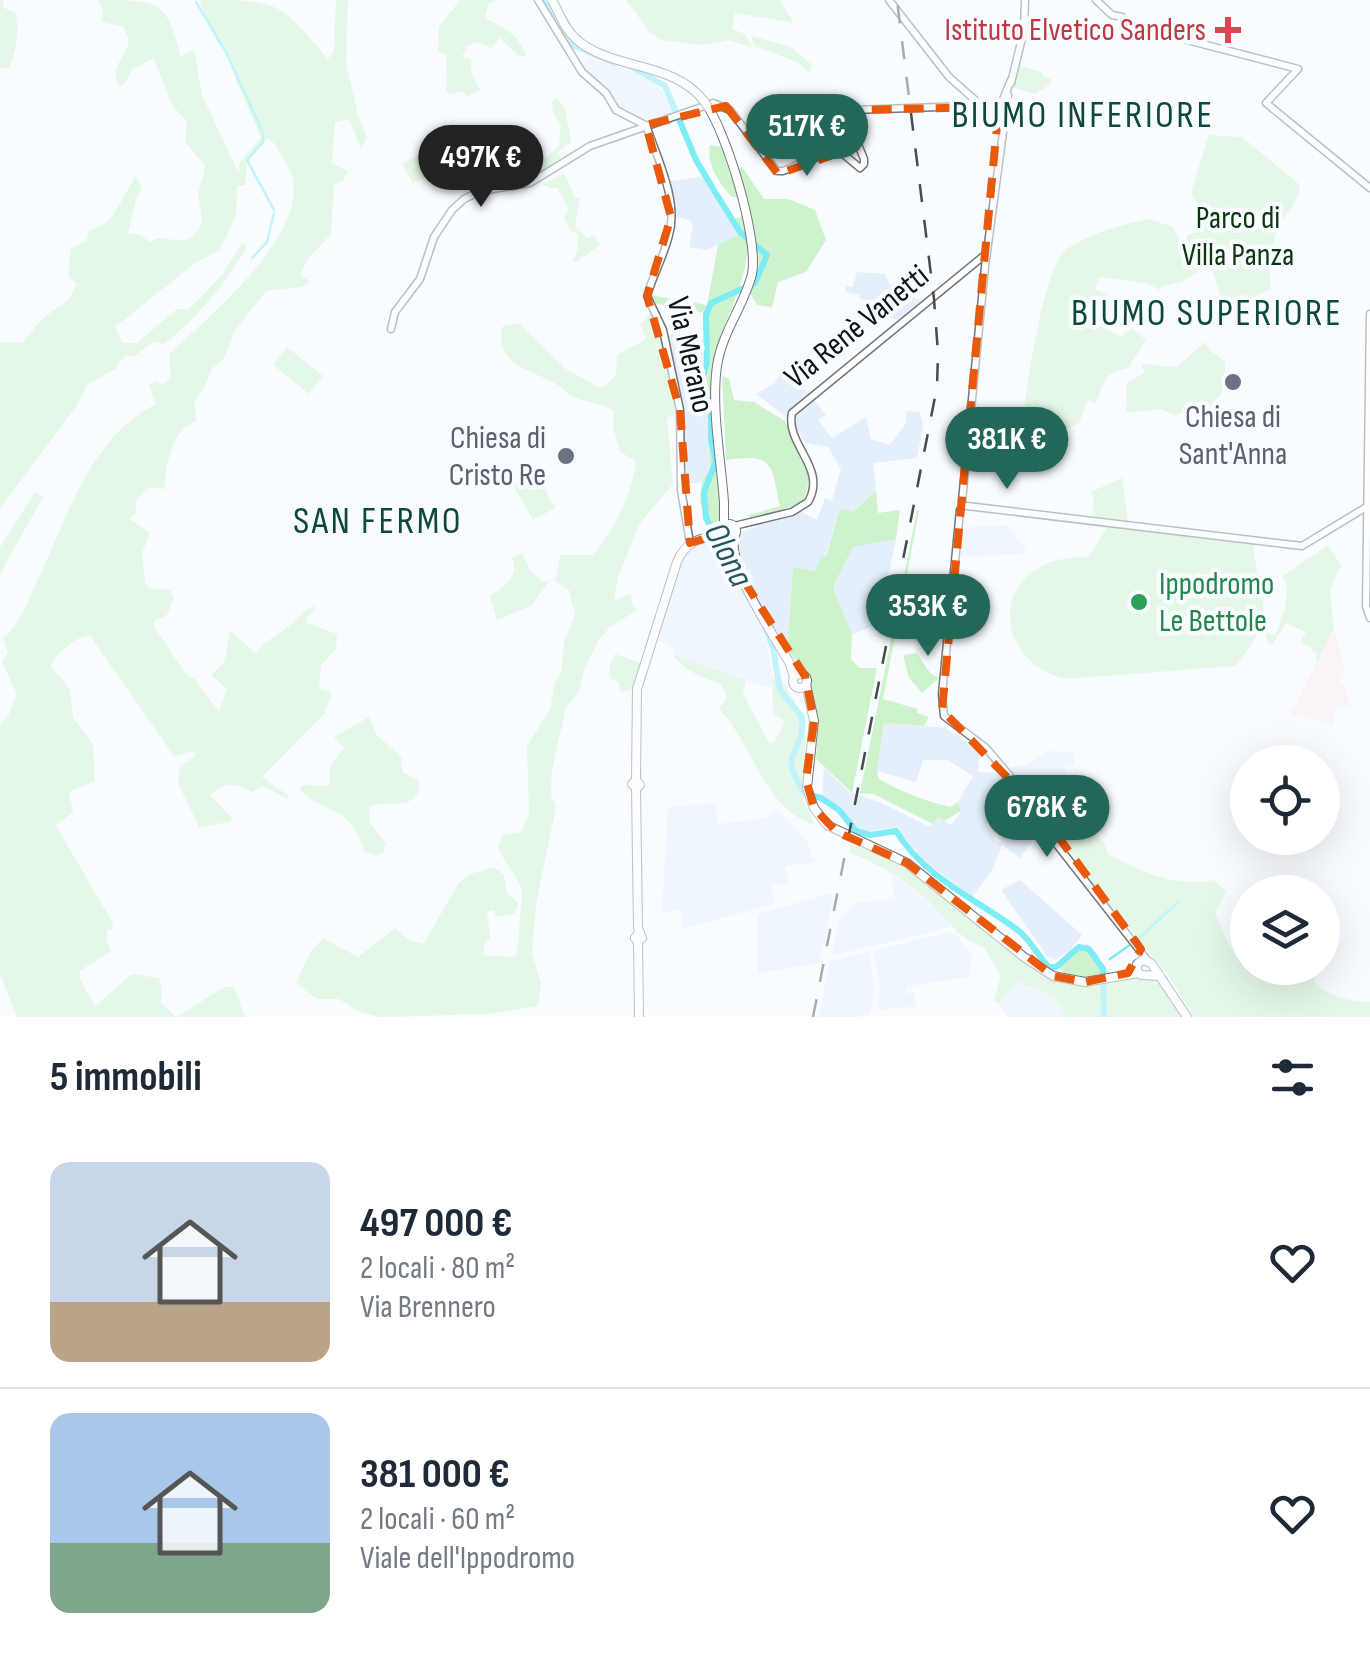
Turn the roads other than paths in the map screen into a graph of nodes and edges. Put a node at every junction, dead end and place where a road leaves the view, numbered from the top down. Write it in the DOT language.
graph roads {
  1 [pos="538,0"];
  2 [pos="552,0"];
  3 [pos="889,0"];
  4 [pos="1025,0"];
  5 [pos="1096,0"];
  6 [pos="972,96"];
  7 [pos="989,106"];
  8 [pos="975,107"];
  9 [pos="1002,112"];
  10 [pos="646,126"];
  11 [pos="1370,188"];
  12 [pos="986,254"];
  13 [pos="1370,314"];
  14 [pos="391,329"];
  15 [pos="963,506"];
  16 [pos="1368,506"];
  17 [pos="727,532"];
  18 [pos="690,542"];
  19 [pos="1370,618"];
  20 [pos="1144,967"];
  21 [pos="639,1017"];
  22 [pos="1186,1017"];
  1 -- 10 [label="street"];
  2 -- 17 [label="main road, bridge"];
  3 -- 6 [label="street"];
  4 -- 9 [label="street"];
  5 -- 11 [label="street"];
  6 -- 7 [label="street"];
  6 -- 8 [label="street"];
  7 -- 8 [label="street"];
  7 -- 9 [label="street"];
  7 -- 9 [label="street"];
  8 -- 10 [label="street"];
  9 -- 12 [label="street"];
  10 -- 14 [label="street"];
  10 -- 18 [label="street, Via Merano"];
  12 -- 15 [label="street"];
  12 -- 17 [label="street, Via Renè Vanetti"];
  13 -- 16 [label="street"];
  15 -- 16 [label="street"];
  15 -- 20 [label="street"];
  16 -- 19 [label="street"];
  17 -- 18 [label="main road"];
  17 -- 20 [label="main road"];
  18 -- 21 [label="main road"];
  20 -- 22 [label="main road"];
}
